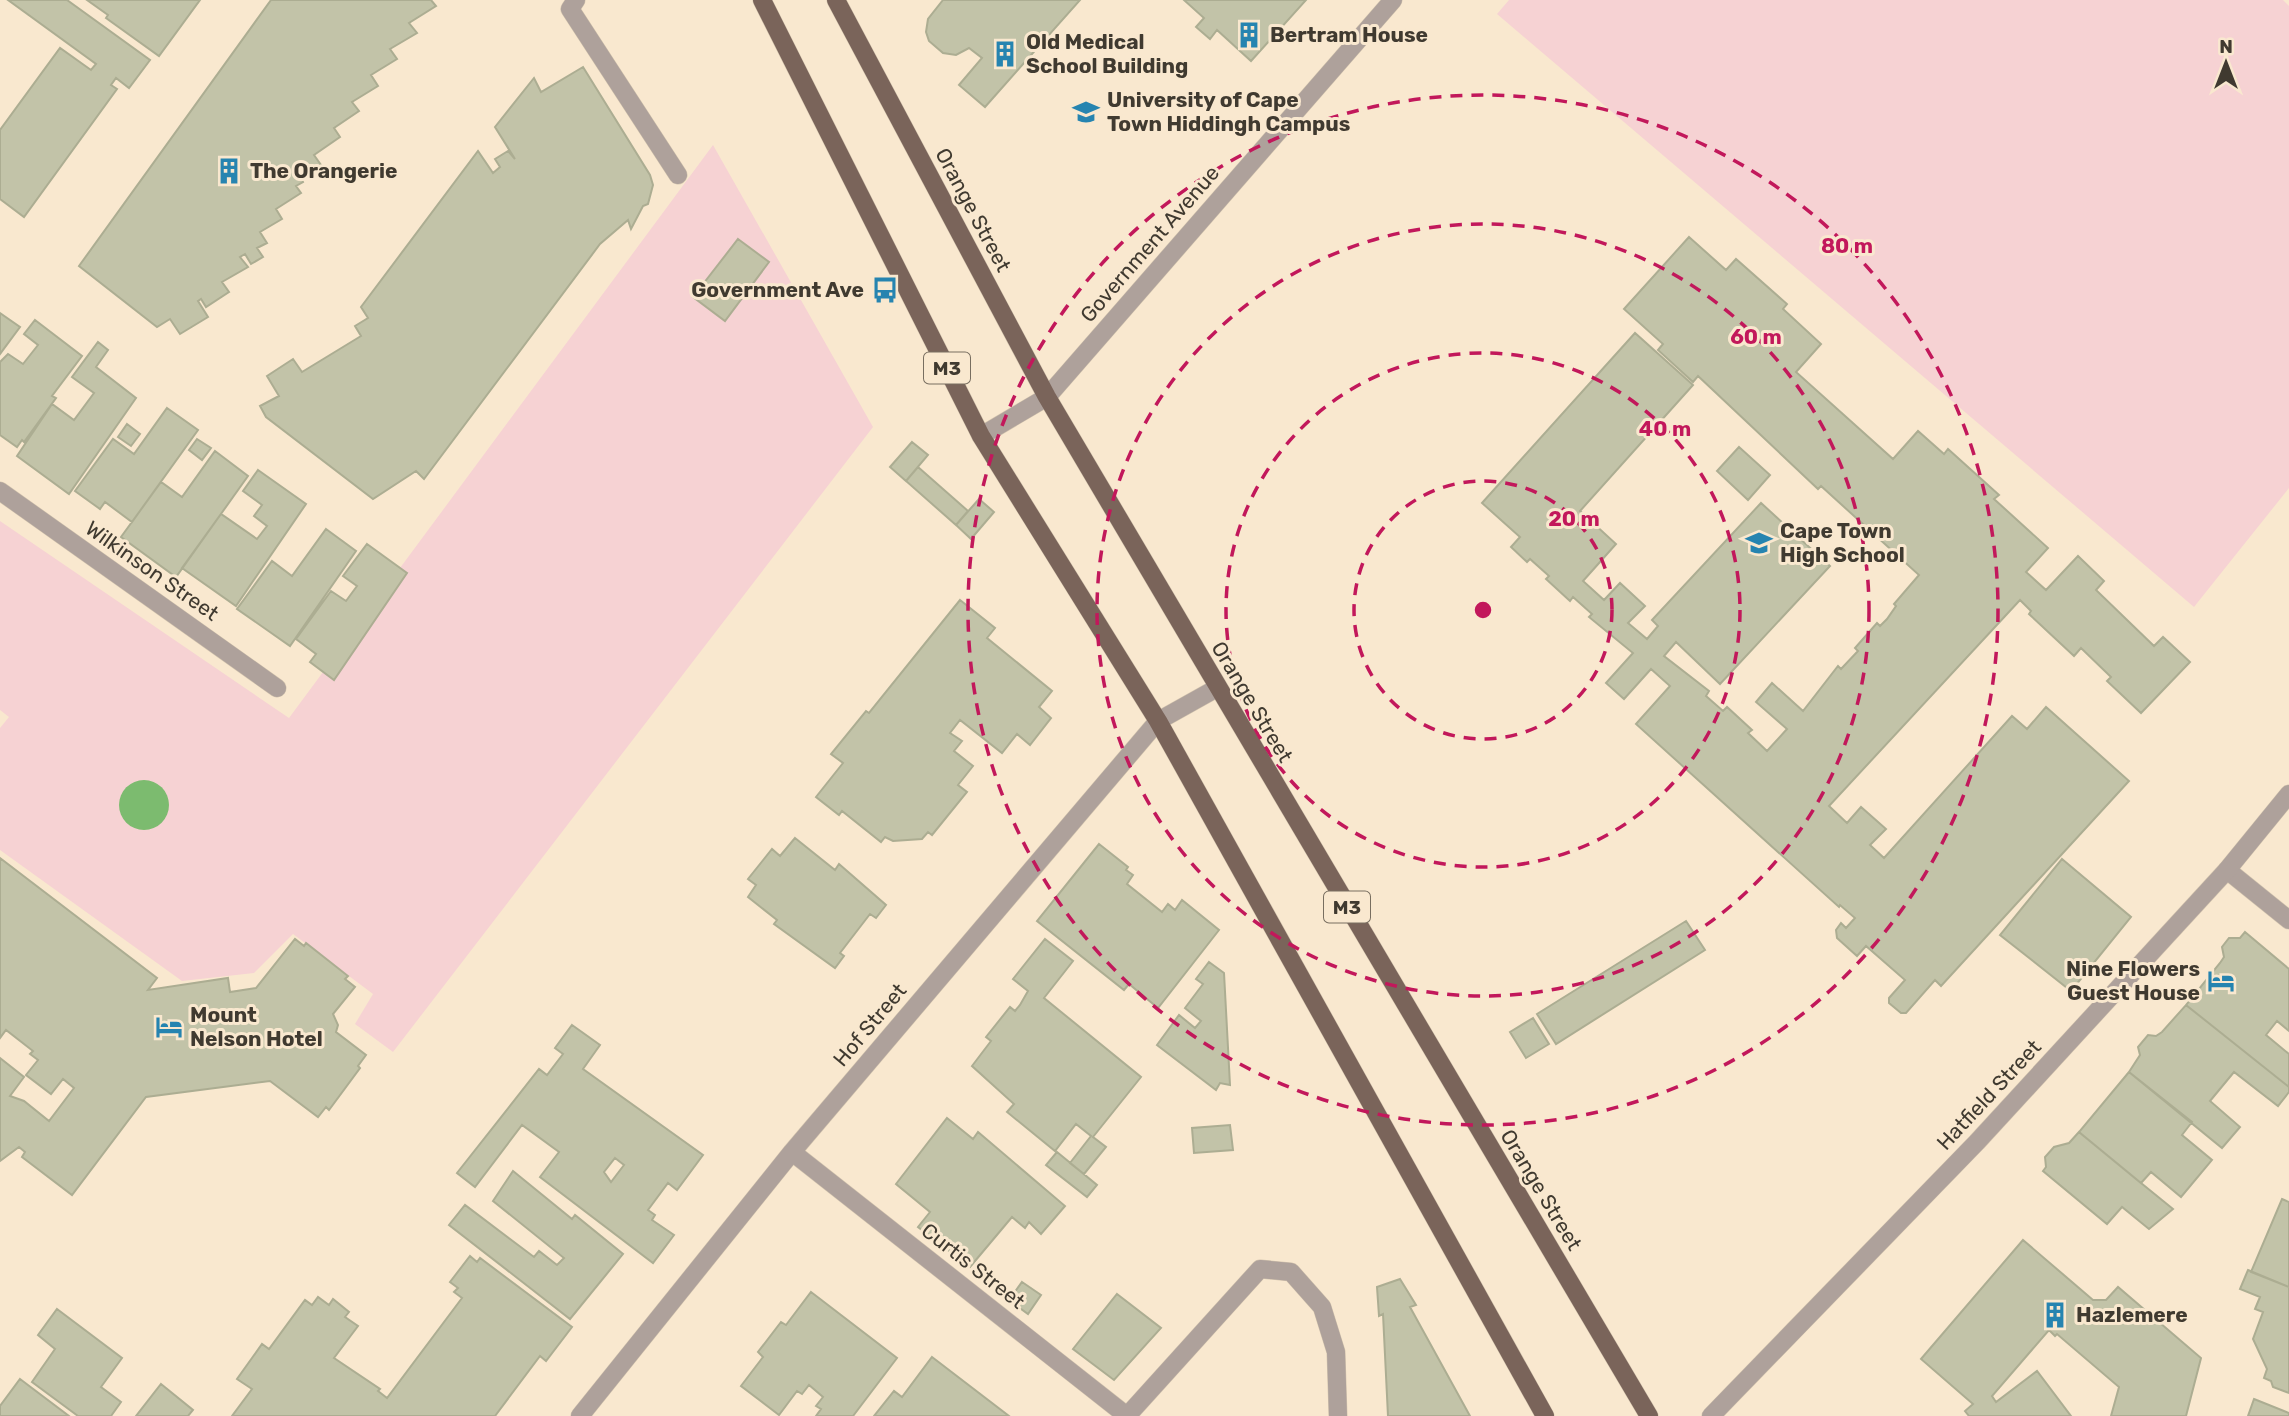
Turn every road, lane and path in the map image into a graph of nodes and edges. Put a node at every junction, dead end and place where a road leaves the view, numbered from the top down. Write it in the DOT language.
graph roads {
  1 [pos="576,0"];
  2 [pos="762,0"];
  3 [pos="836,0"];
  4 [pos="1393,0"];
  5 [pos="678,174"];
  6 [pos="1047,397"];
  7 [pos="981,436"];
  8 [pos="0,491"];
  9 [pos="277,688"];
  10 [pos="1217,688"];
  11 [pos="1158,721"];
  12 [pos="2289,794"];
  13 [pos="2227,870"];
  14 [pos="2289,920"];
  15 [pos="792,1152"];
  16 [pos="580,1416"];
  17 [pos="1127,1416"];
  18 [pos="1338,1416"];
  19 [pos="1545,1416"];
  20 [pos="1649,1416"];
  21 [pos="1711,1416"];
  1 -- 5 [label="street"];
  2 -- 7 [label="main road, M3"];
  3 -- 6 [label="main road, Orange Street / M3"];
  4 -- 6 [label="street, Government Avenue"];
  6 -- 7 [label="street, Government Avenue"];
  6 -- 10 [label="main road, Orange Street / M3"];
  7 -- 11 [label="main road, M3"];
  8 -- 9 [label="street, Wilkinson Street"];
  10 -- 11 [label="street, Hof Street"];
  10 -- 20 [label="main road, Orange Street / M3"];
  11 -- 15 [label="street, Hof Street"];
  11 -- 19 [label="main road, M3"];
  12 -- 13 [label="street, Hatfield Street"];
  13 -- 14 [label="street"];
  13 -- 21 [label="street, Hatfield Street"];
  15 -- 16 [label="street, Hof Street"];
  15 -- 17 [label="street, Curtis Street"];
  17 -- 18 [label="street"];
}
